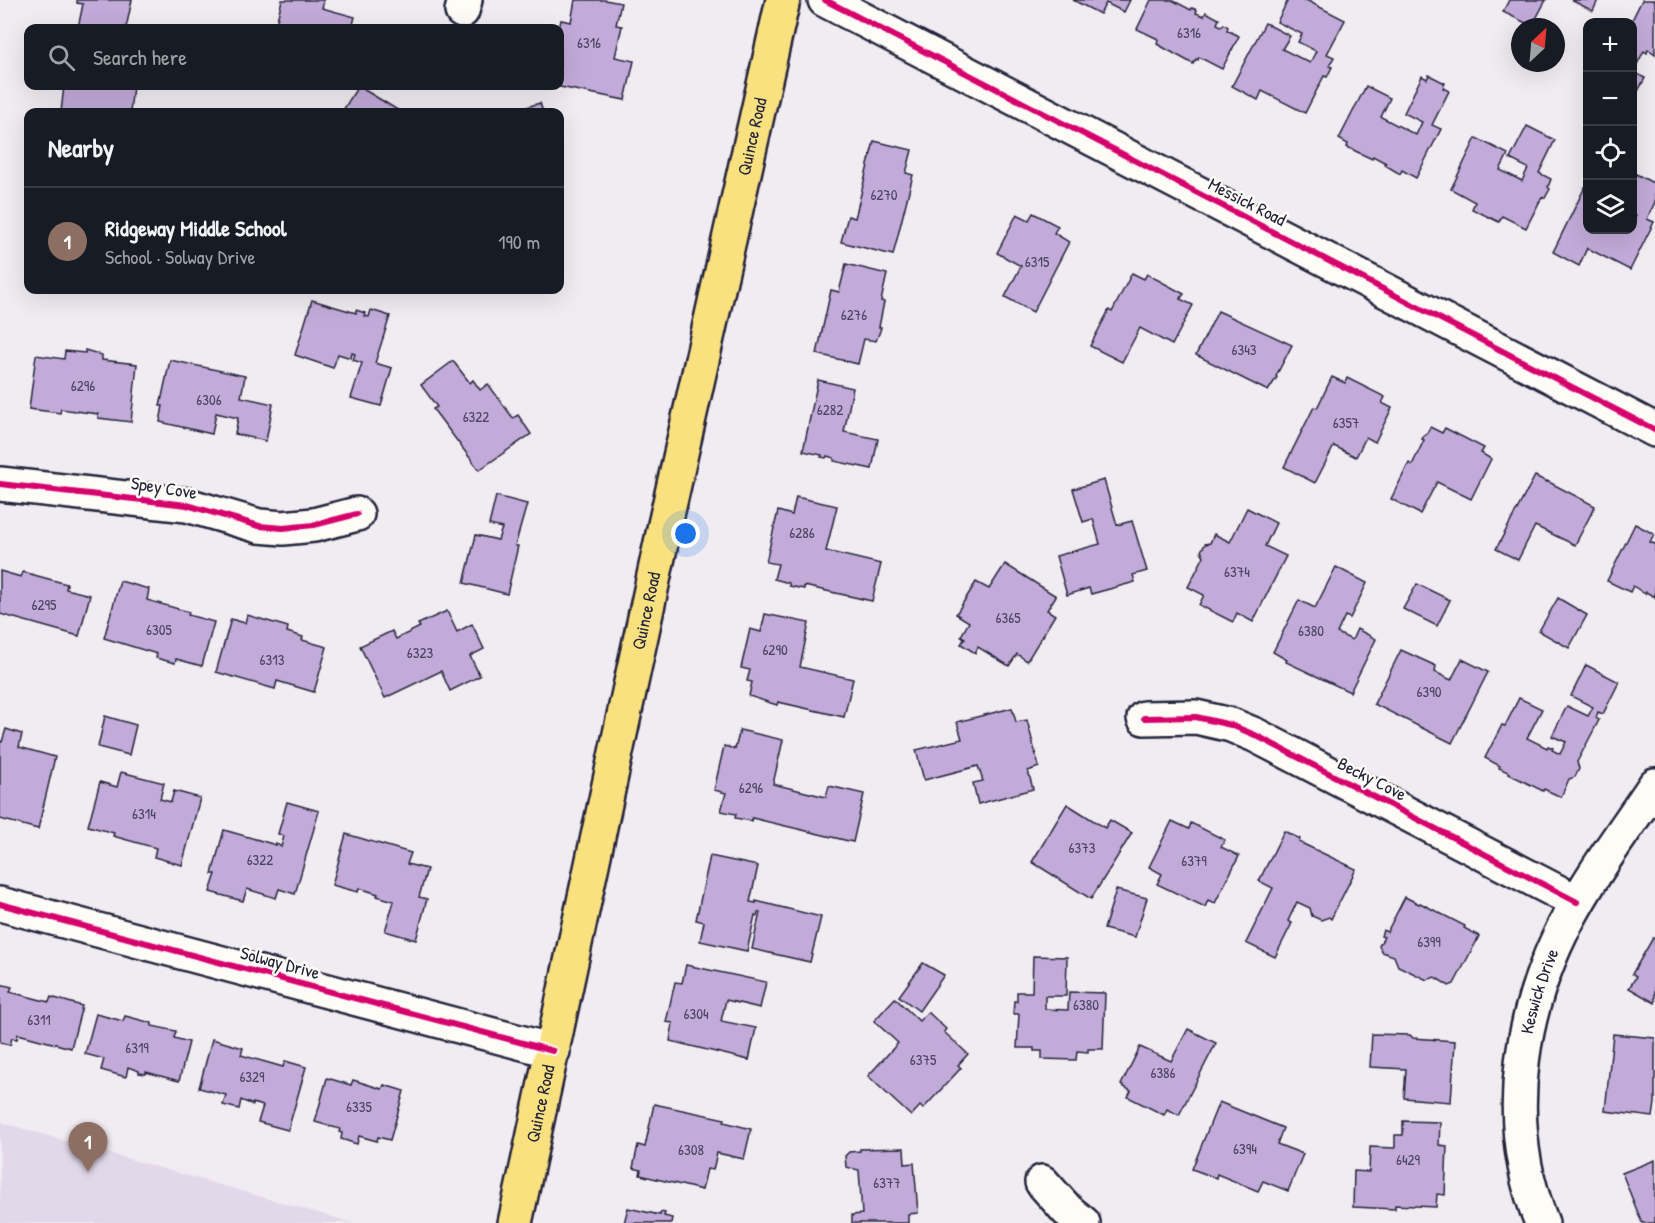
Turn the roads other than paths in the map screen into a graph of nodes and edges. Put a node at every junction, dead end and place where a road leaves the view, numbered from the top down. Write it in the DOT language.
graph roads {
  1 [pos="783,0"];
  2 [pos="825,0"];
  3 [pos="1655,430"];
  4 [pos="0,484"];
  5 [pos="357,514"];
  6 [pos="1144,718"];
  7 [pos="1655,785"];
  8 [pos="1577,902"];
  9 [pos="0,904"];
  10 [pos="553,1051"];
  11 [pos="1042,1182"];
  12 [pos="515,1223"];
  13 [pos="1083,1223"];
  14 [pos="1542,1223"];
  1 -- 10 [label="main road, Quince Road"];
  2 -- 3 [label="street, Messick Road"];
  4 -- 5 [label="street, Spey Cove"];
  6 -- 8 [label="street, Becky Cove"];
  7 -- 8 [label="street, Keswick Drive"];
  8 -- 14 [label="street, Keswick Drive"];
  9 -- 10 [label="street, Solway Drive"];
  10 -- 12 [label="main road, Quince Road"];
  11 -- 13 [label="street"];
}
